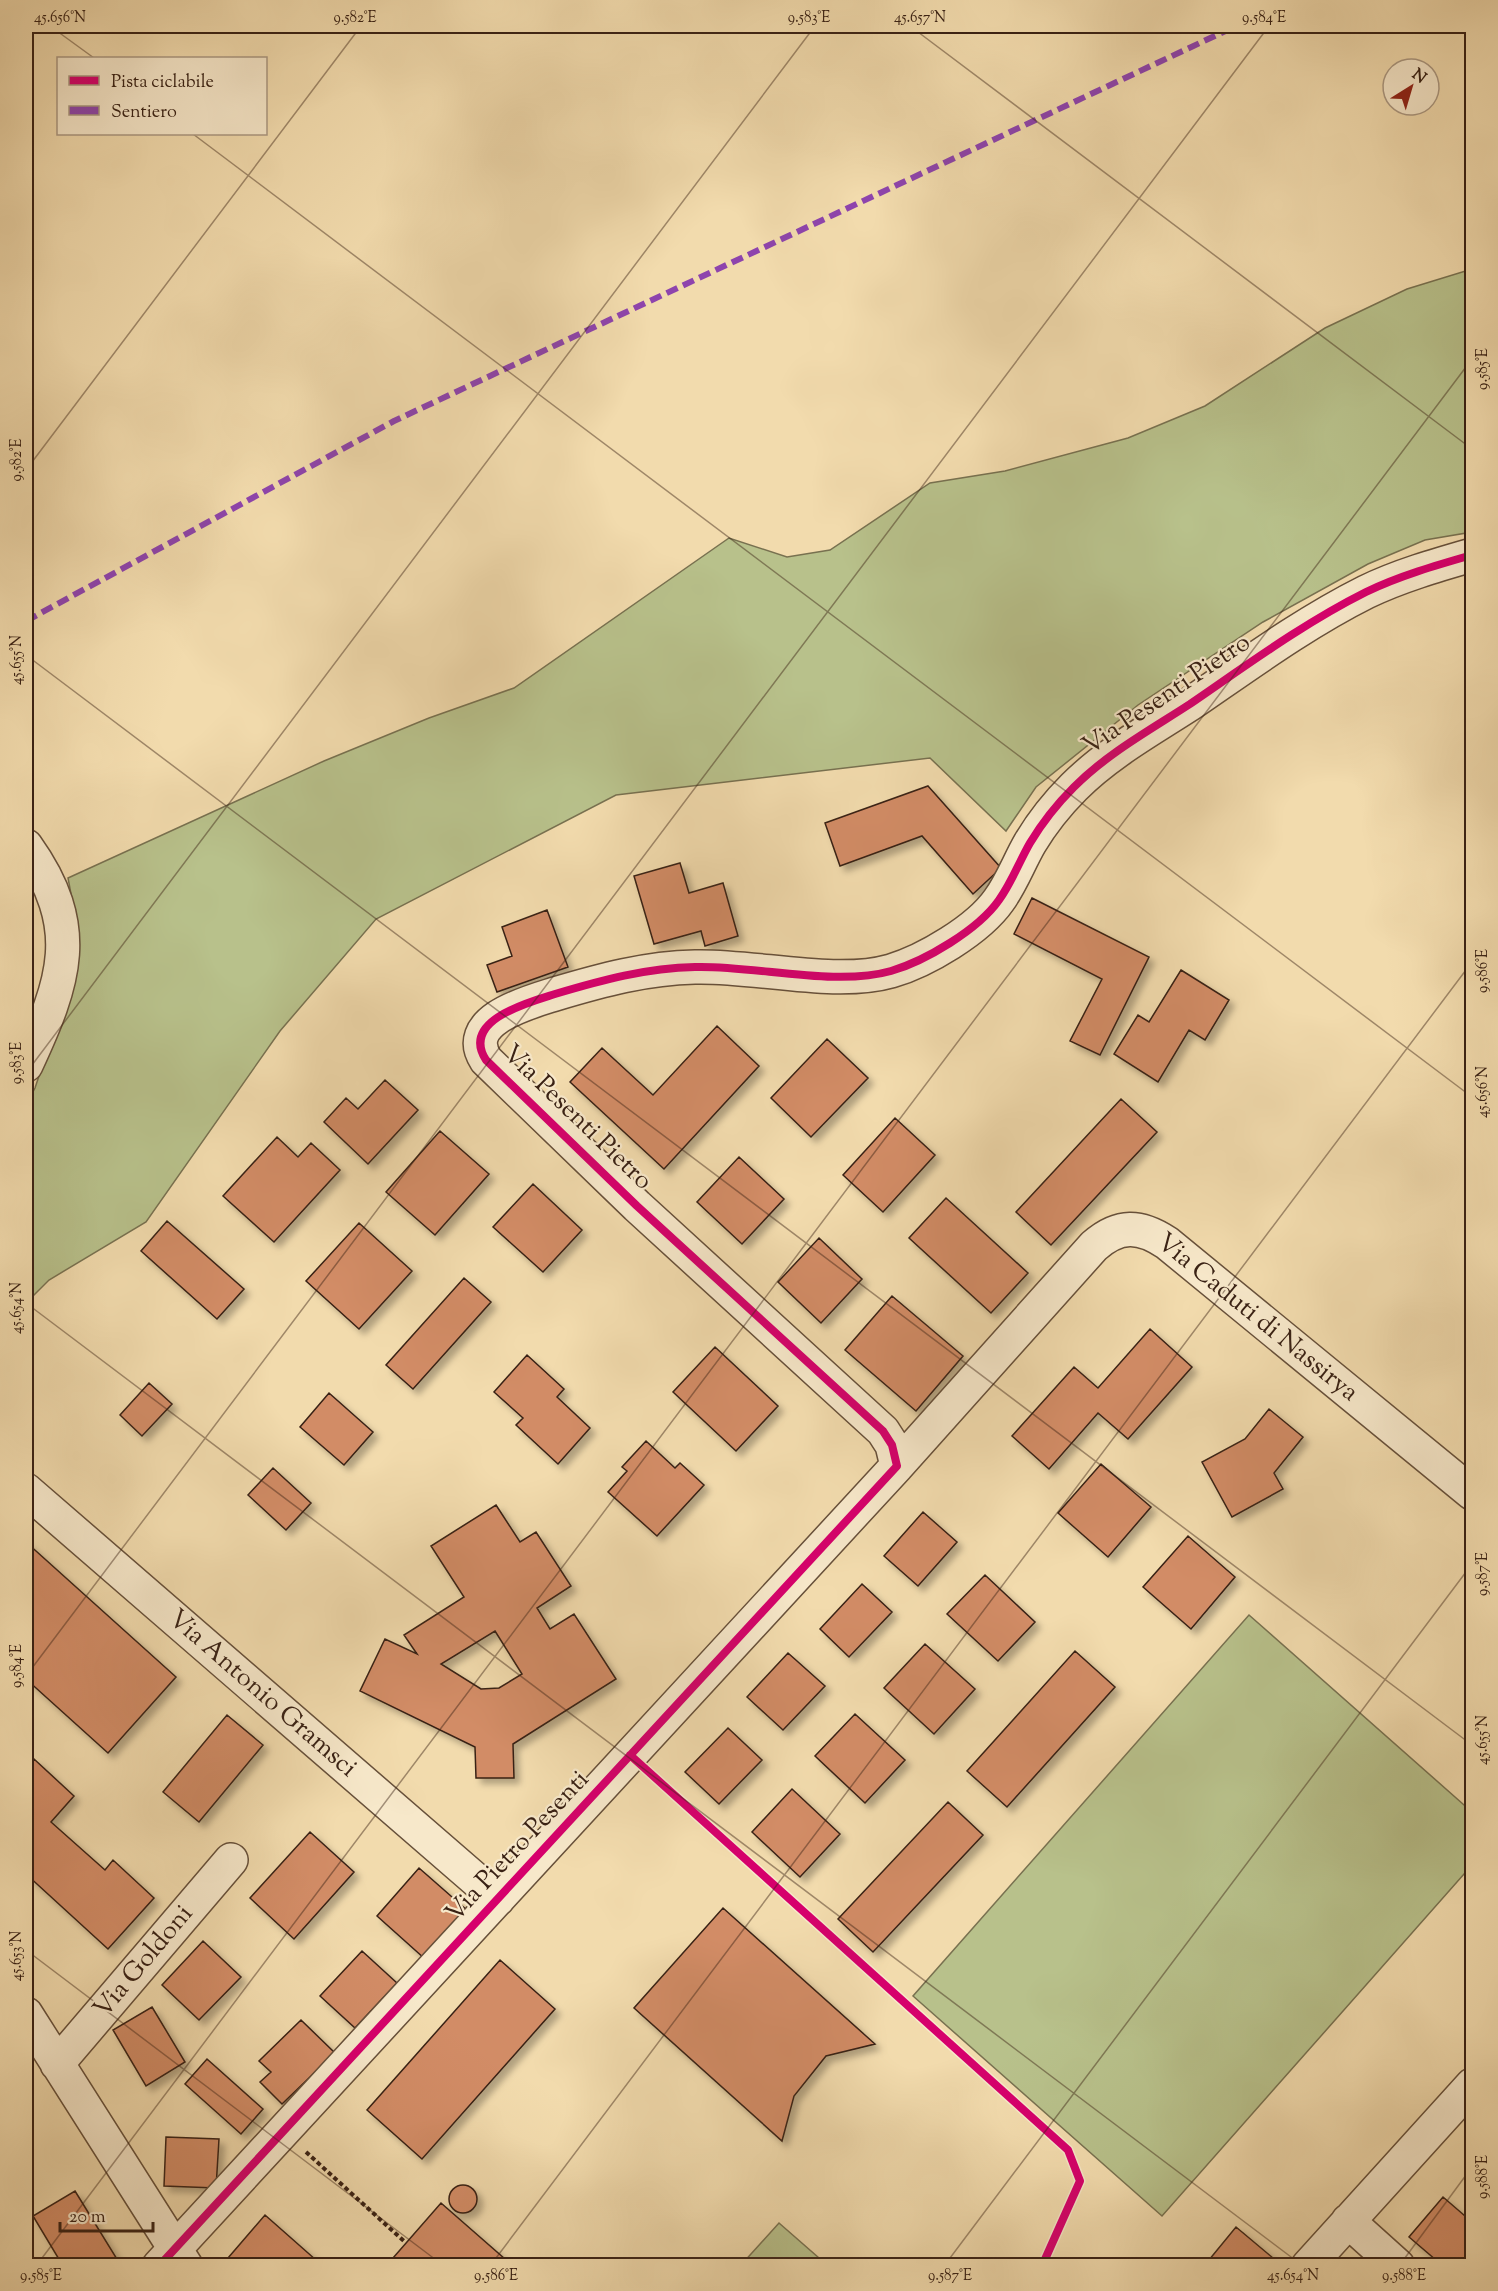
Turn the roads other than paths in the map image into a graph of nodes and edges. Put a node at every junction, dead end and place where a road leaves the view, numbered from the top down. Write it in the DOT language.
graph roads {
  1 [pos="1473,555"];
  2 [pos="26,846"];
  3 [pos="26,1065"];
  4 [pos="896,1459"];
  5 [pos="26,1490"];
  6 [pos="1473,1493"];
  7 [pos="231,1860"];
  8 [pos="498,1899"];
  9 [pos="26,2014"];
  10 [pos="57,2064"];
  11 [pos="1473,2085"];
  12 [pos="1348,2221"];
  13 [pos="174,2260"];
  14 [pos="1308,2265"];
  15 [pos="1398,2265"];
  1 -- 4 [label="street, Via Pesenti Pietro"];
  2 -- 3 [label="street"];
  4 -- 6 [label="street, Via Caduti di Nassirya"];
  4 -- 8 [label="street, Via Pietro Pesenti"];
  5 -- 8 [label="street, Via Antonio Gramsci"];
  7 -- 10 [label="street, Via Goldoni"];
  8 -- 13 [label="street, Via Pietro Pesenti"];
  9 -- 10 [label="street"];
  10 -- 13 [label="street"];
  11 -- 12 [label="street"];
  12 -- 14 [label="street"];
  12 -- 15 [label="street"];
}
